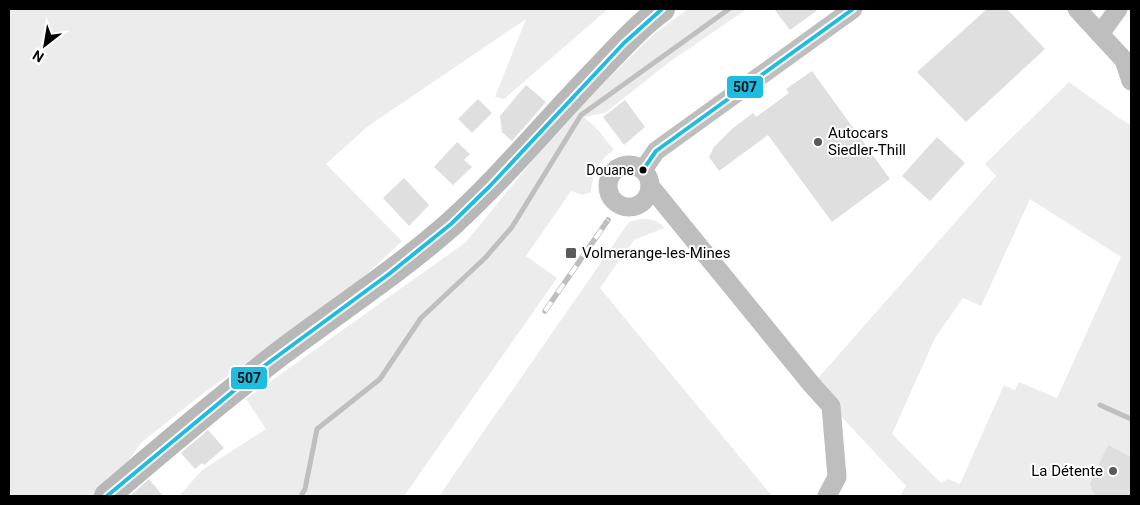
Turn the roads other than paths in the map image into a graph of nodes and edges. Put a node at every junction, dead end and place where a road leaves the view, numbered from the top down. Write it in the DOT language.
graph roads {
  1 [pos="662,9"];
  2 [pos="853,9"];
  3 [pos="1077,9"];
  4 [pos="1118,9"];
  5 [pos="1100,34"];
  6 [pos="1131,81"];
  7 [pos="107,496"];
  8 [pos="827,496"];
  1 -- 7 [label="main road"];
  2 -- 8 [label="street"];
  3 -- 5 [label="street"];
  4 -- 5 [label="street"];
  5 -- 6 [label="street"];
}
